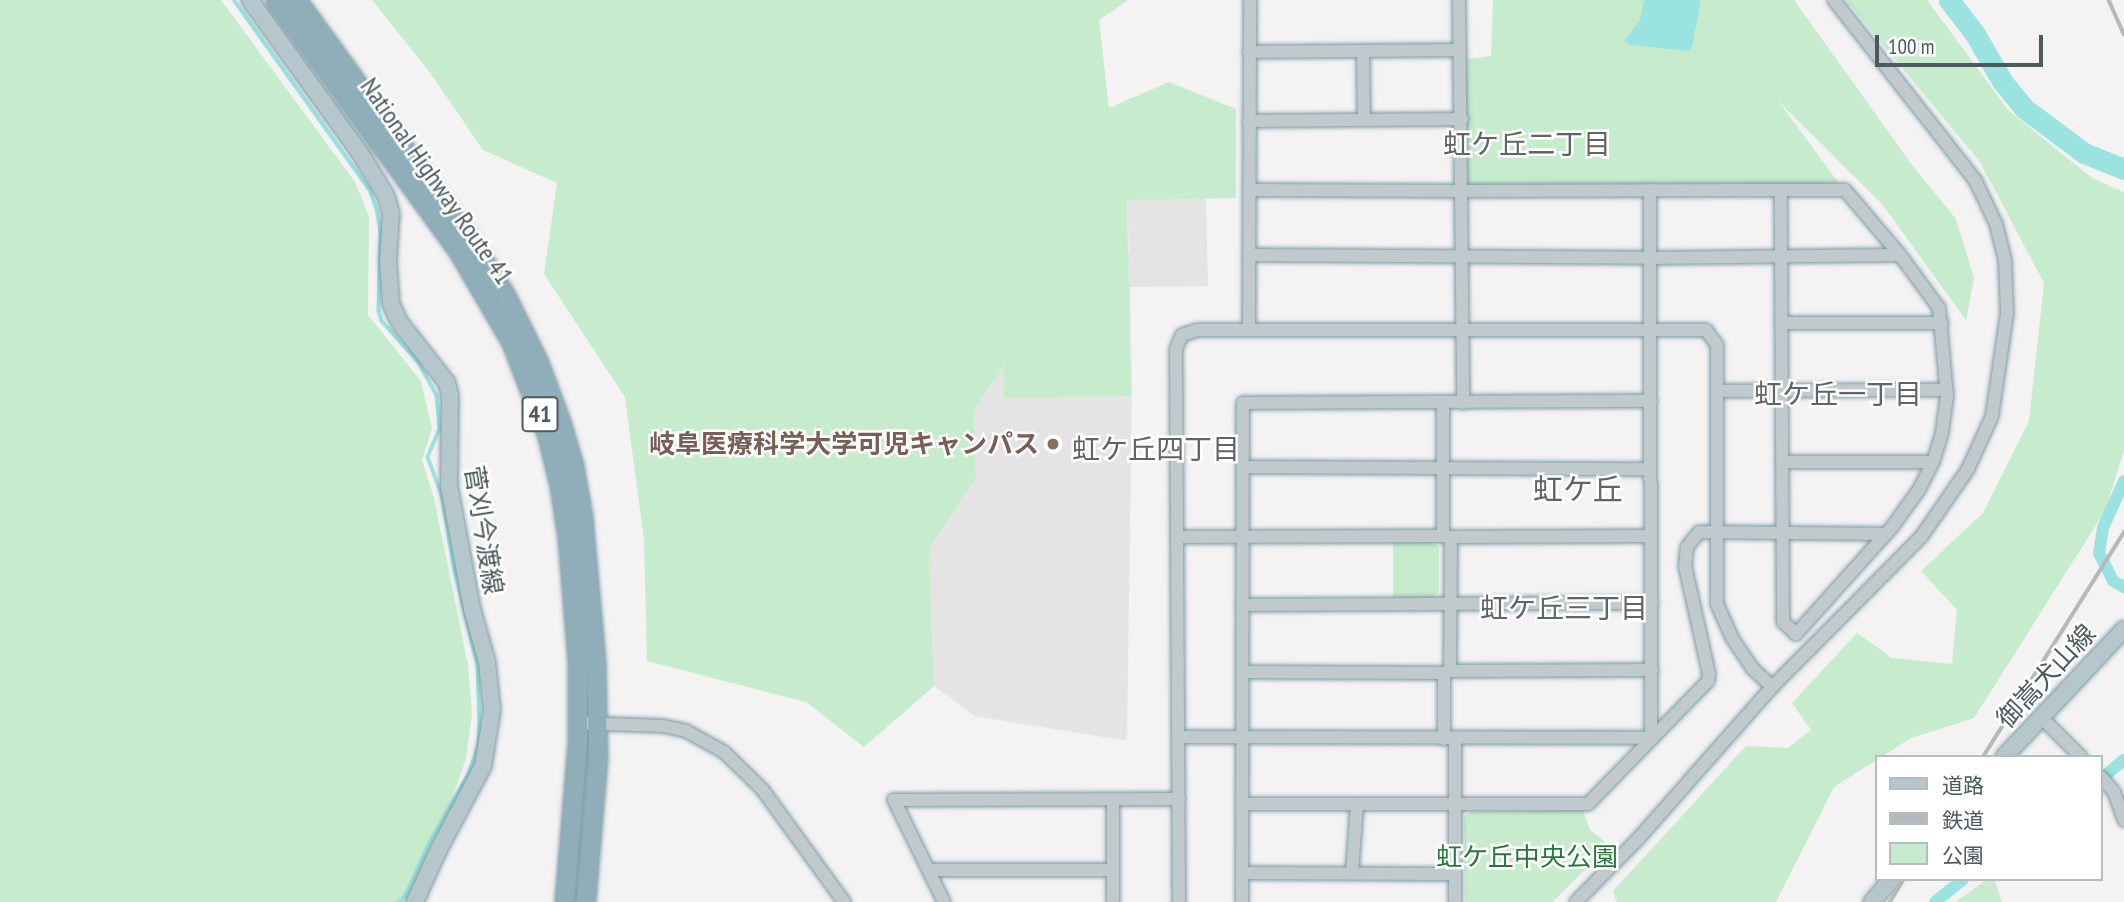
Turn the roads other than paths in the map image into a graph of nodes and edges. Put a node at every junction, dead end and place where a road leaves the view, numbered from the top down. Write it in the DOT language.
graph roads {
  1 [pos="250,0"];
  2 [pos="276,0"];
  3 [pos="297,0"];
  4 [pos="1250,0"];
  5 [pos="1459,0"];
  6 [pos="1834,0"];
  7 [pos="1460,50"];
  8 [pos="1363,51"];
  9 [pos="1249,52"];
  10 [pos="1364,119"];
  11 [pos="1462,119"];
  12 [pos="1249,121"];
  13 [pos="1250,190"];
  14 [pos="1650,190"];
  15 [pos="1781,190"];
  16 [pos="1462,191"];
  17 [pos="1249,255"];
  18 [pos="1900,255"];
  19 [pos="1462,257"];
  20 [pos="1782,257"];
  21 [pos="1650,258"];
  22 [pos="1782,323"];
  23 [pos="1942,323"];
  24 [pos="1248,330"];
  25 [pos="1463,330"];
  26 [pos="1651,330"];
  27 [pos="1946,390"];
  28 [pos="1717,391"];
  29 [pos="1782,391"];
  30 [pos="1651,401"];
  31 [pos="1443,403"];
  32 [pos="1463,403"];
  33 [pos="1782,462"];
  34 [pos="1933,463"];
  35 [pos="1243,467"];
  36 [pos="1650,469"];
  37 [pos="1442,470"];
  38 [pos="1716,532"];
  39 [pos="1783,533"];
  40 [pos="1886,534"];
  41 [pos="1447,536"];
  42 [pos="1650,536"];
  43 [pos="1177,537"];
  44 [pos="1242,537"];
  45 [pos="1652,603"];
  46 [pos="1451,604"];
  47 [pos="1242,605"];
  48 [pos="2124,629"];
  49 [pos="1652,670"];
  50 [pos="1242,671"];
  51 [pos="1447,672"];
  52 [pos="1772,687"];
  53 [pos="2041,717"];
  54 [pos="578,723"];
  55 [pos="598,723"];
  56 [pos="1179,737"];
  57 [pos="1242,737"];
  58 [pos="1449,738"];
  59 [pos="1651,738"];
  60 [pos="2006,755"];
  61 [pos="2079,755"];
  62 [pos="2103,779"];
  63 [pos="1179,799"];
  64 [pos="1113,800"];
  65 [pos="1242,804"];
  66 [pos="1357,805"];
  67 [pos="1454,805"];
  68 [pos="2124,820"];
  69 [pos="929,870"];
  70 [pos="1113,870"];
  71 [pos="1242,873"];
  72 [pos="1352,873"];
  73 [pos="1455,874"];
  74 [pos="1890,881"];
  75 [pos="415,902"];
  76 [pos="565,902"];
  77 [pos="586,902"];
  78 [pos="844,902"];
  79 [pos="944,902"];
  80 [pos="1113,902"];
  81 [pos="1179,902"];
  82 [pos="1242,902"];
  83 [pos="1455,902"];
  84 [pos="1576,902"];
  85 [pos="1872,902"];
  1 -- 75 [label="main road, 菅刈今渡線"];
  2 -- 54 [label="highway, National Highway Route 41 / 41"];
  3 -- 55 [label="highway, National Highway Route 41 / 41"];
  4 -- 9 [label="street"];
  5 -- 7 [label="street"];
  6 -- 52 [label="street"];
  7 -- 8 [label="street"];
  7 -- 11 [label="street"];
  8 -- 9 [label="street"];
  8 -- 10 [label="street"];
  9 -- 12 [label="street"];
  10 -- 11 [label="street"];
  10 -- 12 [label="street"];
  11 -- 16 [label="street"];
  12 -- 13 [label="street"];
  13 -- 16 [label="street"];
  13 -- 17 [label="street"];
  14 -- 15 [label="street"];
  14 -- 16 [label="street"];
  14 -- 21 [label="street"];
  15 -- 18 [label="street"];
  15 -- 20 [label="street"];
  16 -- 19 [label="street"];
  17 -- 19 [label="street"];
  17 -- 24 [label="street"];
  18 -- 20 [label="street"];
  18 -- 23 [label="street"];
  19 -- 21 [label="street"];
  19 -- 25 [label="street"];
  20 -- 21 [label="street"];
  20 -- 22 [label="street"];
  21 -- 26 [label="street"];
  22 -- 23 [label="street"];
  22 -- 29 [label="street"];
  23 -- 27 [label="street"];
  24 -- 25 [label="street"];
  24 -- 43 [label="street"];
  25 -- 26 [label="street"];
  25 -- 32 [label="street"];
  26 -- 28 [label="street"];
  26 -- 30 [label="street"];
  27 -- 29 [label="street"];
  27 -- 34 [label="street"];
  28 -- 29 [label="street"];
  28 -- 38 [label="street"];
  29 -- 33 [label="street"];
  30 -- 32 [label="street"];
  30 -- 36 [label="street"];
  31 -- 32 [label="street"];
  31 -- 35 [label="street"];
  31 -- 37 [label="street"];
  33 -- 34 [label="street"];
  33 -- 39 [label="street"];
  34 -- 40 [label="street"];
  35 -- 37 [label="street"];
  35 -- 44 [label="street"];
  36 -- 37 [label="street"];
  36 -- 42 [label="street"];
  37 -- 41 [label="street"];
  38 -- 39 [label="street"];
  38 -- 52 [label="street"];
  38 -- 59 [label="street"];
  39 -- 40 [label="street"];
  39 -- 40 [label="street"];
  41 -- 42 [label="street"];
  41 -- 44 [label="street"];
  41 -- 46 [label="street"];
  42 -- 45 [label="street"];
  43 -- 44 [label="street"];
  43 -- 56 [label="street"];
  44 -- 47 [label="street"];
  45 -- 46 [label="street"];
  45 -- 49 [label="street"];
  46 -- 47 [label="street"];
  46 -- 51 [label="street"];
  47 -- 50 [label="street"];
  48 -- 53 [label="main road, 御嵩犬山線"];
  49 -- 51 [label="street"];
  49 -- 59 [label="street"];
  50 -- 51 [label="street"];
  50 -- 57 [label="street"];
  51 -- 58 [label="street"];
  52 -- 84 [label="street"];
  53 -- 60 [label="main road, 御嵩犬山線"];
  53 -- 61 [label="street"];
  54 -- 55 [label="street"];
  54 -- 76 [label="highway, National Highway Route 41 / 41"];
  55 -- 77 [label="highway, National Highway Route 41 / 41"];
  55 -- 78 [label="street"];
  56 -- 57 [label="street"];
  56 -- 63 [label="street"];
  57 -- 58 [label="street"];
  57 -- 65 [label="street"];
  58 -- 59 [label="street"];
  58 -- 67 [label="street"];
  59 -- 67 [label="street"];
  62 -- 68 [label="street"];
  63 -- 64 [label="street"];
  63 -- 81 [label="street"];
  64 -- 69 [label="street"];
  64 -- 70 [label="street"];
  65 -- 66 [label="street"];
  65 -- 71 [label="street"];
  66 -- 67 [label="street"];
  66 -- 72 [label="street"];
  67 -- 73 [label="street"];
  69 -- 70 [label="street"];
  69 -- 79 [label="street"];
  70 -- 80 [label="street"];
  71 -- 72 [label="street"];
  71 -- 82 [label="street"];
  72 -- 73 [label="street"];
  73 -- 83 [label="street"];
  74 -- 85 [label="main road"];
}
